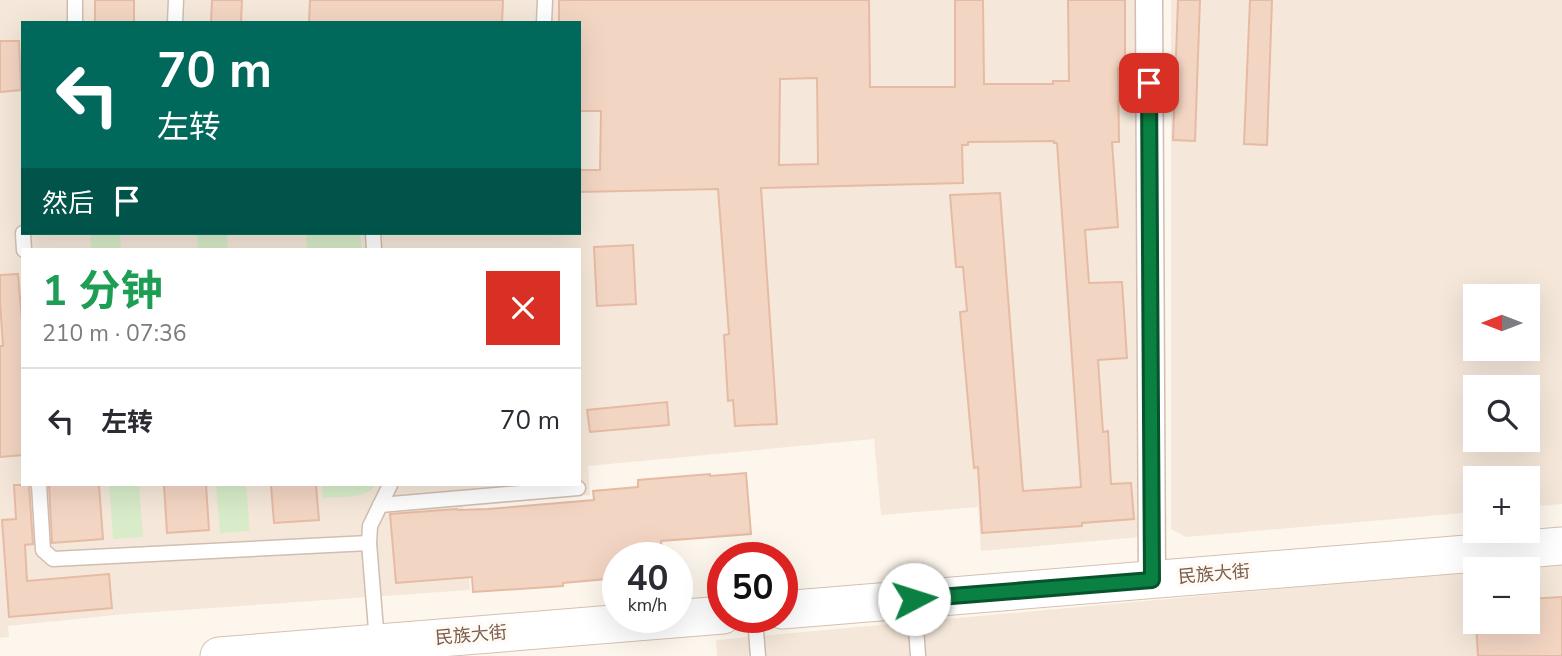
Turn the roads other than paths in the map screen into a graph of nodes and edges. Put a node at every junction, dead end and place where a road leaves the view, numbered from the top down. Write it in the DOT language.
graph roads {
  1 [pos="75,0"];
  2 [pos="176,0"];
  3 [pos="545,0"];
  4 [pos="1149,0"];
  5 [pos="75,21"];
  6 [pos="175,21"];
  7 [pos="544,21"];
  8 [pos="39,486"];
  9 [pos="390,486"];
  10 [pos="579,488"];
  11 [pos="380,505"];
  12 [pos="369,543"];
  13 [pos="1562,546"];
  14 [pos="1152,580"];
  15 [pos="914,599"];
  16 [pos="798,609"];
  17 [pos="707,617"];
  18 [pos="756,633"];
  19 [pos="378,643"];
  20 [pos="219,656"];
  21 [pos="758,656"];
  22 [pos="918,656"];
  1 -- 5 [label="lane"];
  2 -- 6 [label="lane"];
  3 -- 7 [label="lane"];
  4 -- 14 [label="street"];
  8 -- 12 [label="lane"];
  9 -- 11 [label="lane"];
  10 -- 11 [label="lane"];
  11 -- 12 [label="lane"];
  12 -- 19 [label="lane"];
  13 -- 14 [label="main road, 民族大街"];
  14 -- 15 [label="main road, 民族大街"];
  15 -- 16 [label="main road, 民族大街"];
  15 -- 22 [label="lane"];
  17 -- 19 [label="main road, 民族大街"];
  18 -- 21 [label="lane"];
  19 -- 20 [label="main road, 民族大街"];
}
